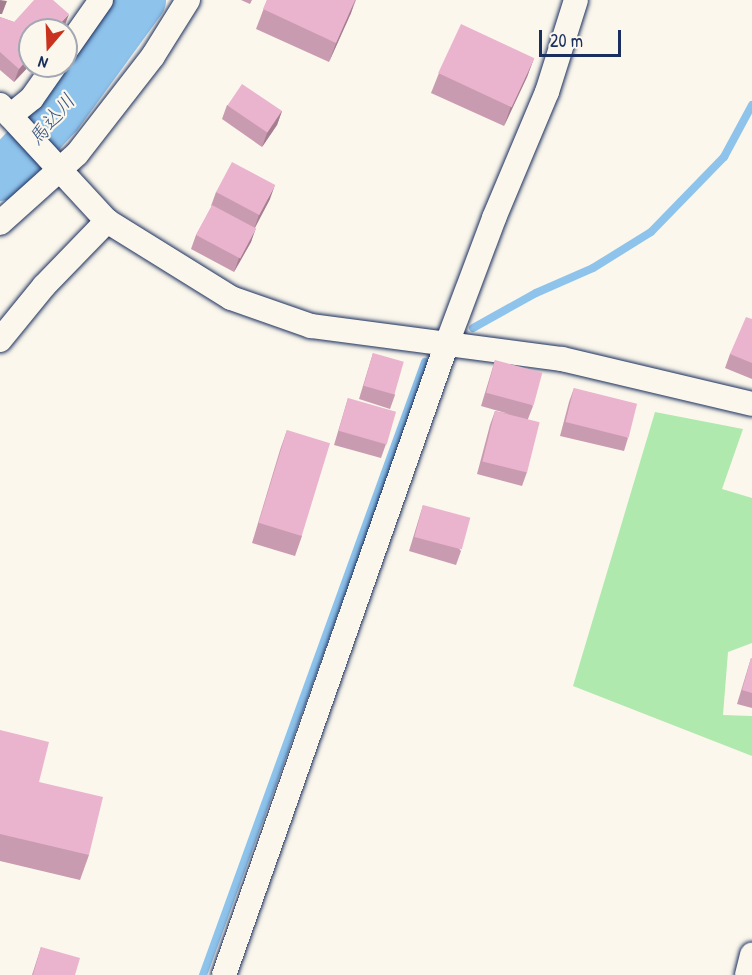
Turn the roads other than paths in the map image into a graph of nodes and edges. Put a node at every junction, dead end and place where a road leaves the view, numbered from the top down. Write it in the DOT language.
graph roads {
  1 [pos="101,0"];
  2 [pos="188,0"];
  3 [pos="576,0"];
  4 [pos="78,33"];
  5 [pos="46,78"];
  6 [pos="5,110"];
  7 [pos="56,167"];
  8 [pos="107,221"];
  9 [pos="0,223"];
  10 [pos="0,340"];
  11 [pos="446,346"];
  12 [pos="752,404"];
  13 [pos="752,956"];
  14 [pos="224,975"];
  15 [pos="747,975"];
  1 -- 4 [label="street"];
  2 -- 7 [label="street"];
  3 -- 11 [label="street"];
  5 -- 6 [label="street"];
  6 -- 7 [label="street"];
  7 -- 8 [label="street"];
  7 -- 9 [label="street"];
  8 -- 10 [label="street"];
  8 -- 11 [label="street"];
  11 -- 12 [label="street"];
  11 -- 14 [label="street"];
  13 -- 15 [label="street"];
}
